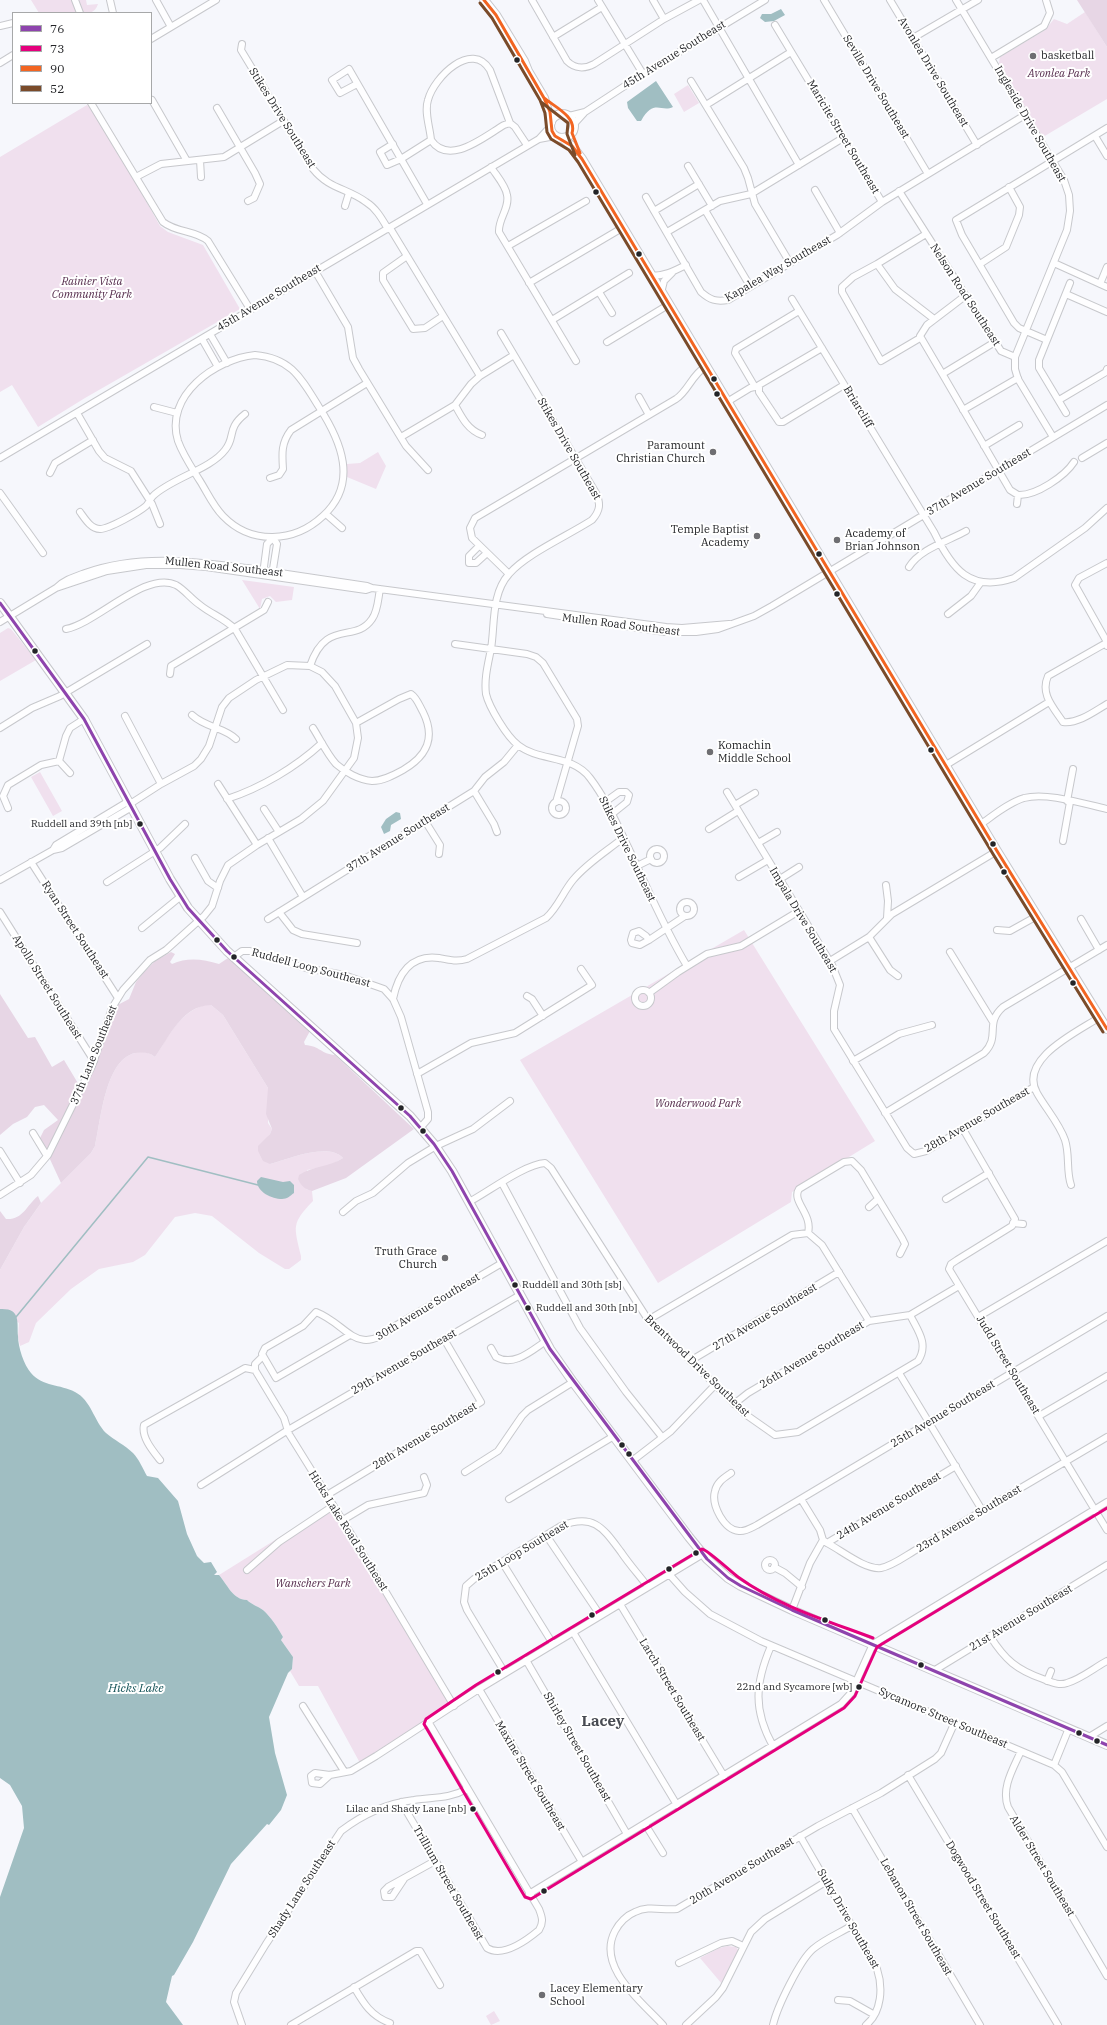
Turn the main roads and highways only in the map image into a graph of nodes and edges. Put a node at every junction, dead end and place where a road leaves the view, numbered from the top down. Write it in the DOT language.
graph roads {
  1 [pos="486,3"];
  2 [pos="544,98"];
  3 [pos="566,116"];
  4 [pos="551,124"];
  5 [pos="572,133"];
  6 [pos="558,137"];
  7 [pos="582,159"];
  8 [pos="0,603"];
  9 [pos="1107,1029"];
  10 [pos="1107,1745"];
  1 -- 2 [label="main road"];
  2 -- 3 [label="main road"];
  2 -- 4 [label="main road"];
  3 -- 4 [label="main road"];
  3 -- 5 [label="main road"];
  4 -- 6 [label="main road"];
  5 -- 6 [label="main road"];
  5 -- 7 [label="main road"];
  6 -- 7 [label="main road"];
  7 -- 9 [label="main road"];
  8 -- 10 [label="main road"];
}
